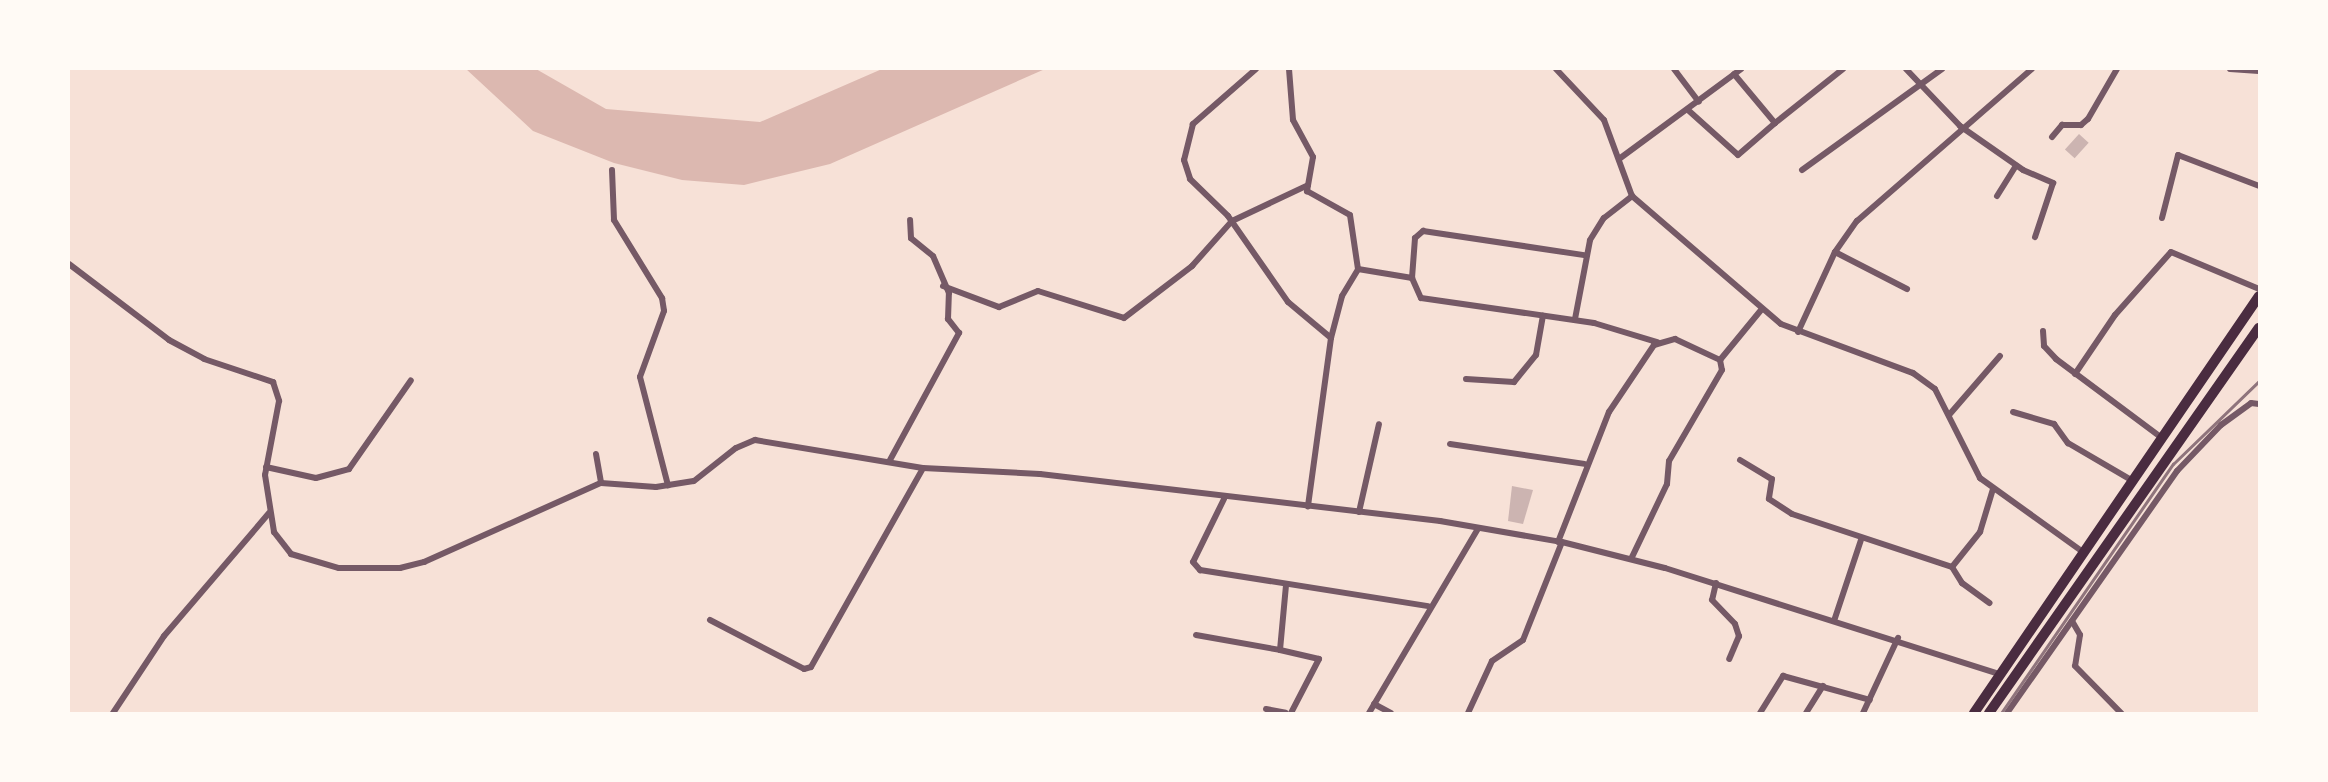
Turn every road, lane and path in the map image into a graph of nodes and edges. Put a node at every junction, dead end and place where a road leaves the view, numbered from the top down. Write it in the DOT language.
graph roads {
  1 [pos="1256,69"];
  2 [pos="1289,69"];
  3 [pos="1556,69"];
  4 [pos="1674,69"];
  5 [pos="1741,69"];
  6 [pos="1843,69"];
  7 [pos="1906,69"];
  8 [pos="1942,69"];
  9 [pos="2032,69"];
  10 [pos="2117,69"];
  11 [pos="2230,69"];
  12 [pos="2259,71"];
  13 [pos="1734,74"];
  14 [pos="1919,83"];
  15 [pos="1699,102"];
  16 [pos="1688,110"];
  17 [pos="1774,123"];
  18 [pos="1960,126"];
  19 [pos="2052,137"];
  20 [pos="1619,159"];
  21 [pos="2016,165"];
  22 [pos="1802,170"];
  23 [pos="612,171"];
  24 [pos="1308,185"];
  25 [pos="2259,186"];
  26 [pos="1632,196"];
  27 [pos="1997,196"];
  28 [pos="2162,218"];
  29 [pos="910,220"];
  30 [pos="1232,221"];
  31 [pos="2035,237"];
  32 [pos="1835,252"];
  33 [pos="1584,255"];
  34 [pos="69,264"];
  35 [pos="1358,269"];
  36 [pos="1412,278"];
  37 [pos="943,286"];
  38 [pos="1907,289"];
  39 [pos="2259,289"];
  40 [pos="2259,296"];
  41 [pos="1761,310"];
  42 [pos="1543,316"];
  43 [pos="1575,319"];
  44 [pos="2241,326"];
  45 [pos="2043,331"];
  46 [pos="1798,332"];
  47 [pos="2256,332"];
  48 [pos="1331,338"];
  49 [pos="1658,342"];
  50 [pos="2225,348"];
  51 [pos="2000,356"];
  52 [pos="2237,358"];
  53 [pos="1720,360"];
  54 [pos="2075,374"];
  55 [pos="1467,379"];
  56 [pos="411,380"];
  57 [pos="2259,404"];
  58 [pos="2013,412"];
  59 [pos="1949,415"];
  60 [pos="1379,424"];
  61 [pos="2163,438"];
  62 [pos="1449,444"];
  63 [pos="596,454"];
  64 [pos="890,460"];
  65 [pos="1740,460"];
  66 [pos="1585,464"];
  67 [pos="266,467"];
  68 [pos="923,468"];
  69 [pos="2133,481"];
  70 [pos="601,483"];
  71 [pos="668,484"];
  72 [pos="1993,489"];
  73 [pos="1224,500"];
  74 [pos="1308,506"];
  75 [pos="1359,512"];
  76 [pos="269,513"];
  77 [pos="1478,529"];
  78 [pos="1861,540"];
  79 [pos="1560,542"];
  80 [pos="2084,552"];
  81 [pos="1631,559"];
  82 [pos="1952,567"];
  83 [pos="1716,583"];
  84 [pos="1286,585"];
  85 [pos="2074,590"];
  86 [pos="2088,599"];
  87 [pos="1990,603"];
  88 [pos="1428,606"];
  89 [pos="710,620"];
  90 [pos="1834,621"];
  91 [pos="2072,621"];
  92 [pos="1196,635"];
  93 [pos="1898,638"];
  94 [pos="1280,650"];
  95 [pos="1730,659"];
  96 [pos="2000,674"];
  97 [pos="1823,686"];
  98 [pos="1870,700"];
  99 [pos="1374,704"];
  100 [pos="1266,708"];
  101 [pos="113,713"];
  102 [pos="1286,713"];
  103 [pos="1291,713"];
  104 [pos="1369,713"];
  105 [pos="1391,713"];
  106 [pos="1468,713"];
  107 [pos="1760,713"];
  108 [pos="1806,713"];
  109 [pos="1863,713"];
  110 [pos="1974,713"];
  111 [pos="1989,713"];
  112 [pos="2007,713"];
  113 [pos="2121,713"];
  1 -- 30 [label="street"];
  2 -- 24 [label="street"];
  3 -- 20 [label="street"];
  4 -- 15 [label="street"];
  5 -- 13 [label="street"];
  6 -- 17 [label="street"];
  7 -- 14 [label="street"];
  8 -- 14 [label="street"];
  9 -- 18 [label="street"];
  10 -- 19 [label="street"];
  11 -- 12 [label="street"];
  13 -- 15 [label="street"];
  13 -- 17 [label="street"];
  14 -- 18 [label="street"];
  14 -- 22 [label="street"];
  15 -- 16 [label="street"];
  16 -- 17 [label="street"];
  16 -- 20 [label="street"];
  18 -- 21 [label="street"];
  18 -- 32 [label="street"];
  20 -- 26 [label="street"];
  21 -- 27 [label="street"];
  21 -- 31 [label="street"];
  23 -- 71 [label="street"];
  24 -- 30 [label="street"];
  24 -- 35 [label="street"];
  25 -- 28 [label="street"];
  26 -- 33 [label="street"];
  26 -- 41 [label="street"];
  29 -- 37 [label="street"];
  30 -- 37 [label="street"];
  30 -- 48 [label="street"];
  32 -- 38 [label="street"];
  32 -- 46 [label="street"];
  33 -- 36 [label="street"];
  33 -- 43 [label="street"];
  34 -- 67 [label="street"];
  35 -- 36 [label="street"];
  35 -- 48 [label="street"];
  36 -- 42 [label="street"];
  37 -- 64 [label="street"];
  39 -- 54 [label="street"];
  40 -- 44 [label="highway"];
  41 -- 46 [label="street"];
  41 -- 53 [label="street"];
  42 -- 43 [label="street"];
  42 -- 55 [label="street"];
  43 -- 49 [label="street"];
  44 -- 47 [label="highway"];
  44 -- 50 [label="highway"];
  45 -- 54 [label="street"];
  46 -- 59 [label="street"];
  47 -- 52 [label="highway"];
  48 -- 74 [label="street"];
  49 -- 53 [label="street"];
  49 -- 66 [label="street"];
  50 -- 52 [label="highway"];
  50 -- 61 [label="highway"];
  51 -- 59 [label="street"];
  52 -- 85 [label="highway"];
  53 -- 81 [label="street"];
  54 -- 61 [label="street"];
  56 -- 67 [label="street"];
  57 -- 86 [label="street"];
  58 -- 69 [label="street"];
  59 -- 72 [label="street"];
  60 -- 75 [label="street"];
  61 -- 69 [label="highway"];
  62 -- 66 [label="street"];
  63 -- 70 [label="street"];
  64 -- 68 [label="street"];
  64 -- 71 [label="street"];
  65 -- 78 [label="street"];
  66 -- 79 [label="street"];
  67 -- 76 [label="street"];
  68 -- 73 [label="street"];
  68 -- 89 [label="street"];
  69 -- 80 [label="highway"];
  70 -- 71 [label="street"];
  70 -- 76 [label="street"];
  72 -- 80 [label="street"];
  72 -- 82 [label="street"];
  73 -- 74 [label="street"];
  73 -- 84 [label="street"];
  74 -- 75 [label="street"];
  75 -- 77 [label="street"];
  76 -- 101 [label="street"];
  77 -- 79 [label="street"];
  77 -- 88 [label="street"];
  78 -- 82 [label="street"];
  78 -- 90 [label="street"];
  79 -- 81 [label="street"];
  79 -- 106 [label="street"];
  80 -- 96 [label="highway"];
  81 -- 83 [label="street"];
  82 -- 87 [label="street"];
  83 -- 90 [label="street"];
  83 -- 95 [label="street"];
  84 -- 88 [label="street"];
  84 -- 94 [label="street"];
  85 -- 86 [label="street"];
  85 -- 111 [label="highway"];
  86 -- 91 [label="street"];
  88 -- 99 [label="street"];
  90 -- 93 [label="street"];
  91 -- 112 [label="street"];
  91 -- 113 [label="street"];
  92 -- 94 [label="street"];
  93 -- 96 [label="street"];
  93 -- 98 [label="street"];
  94 -- 103 [label="street"];
  96 -- 110 [label="highway"];
  97 -- 98 [label="street"];
  97 -- 107 [label="street"];
  97 -- 108 [label="street"];
  98 -- 109 [label="street"];
  99 -- 104 [label="street"];
  99 -- 105 [label="street"];
  100 -- 102 [label="street"];
}
